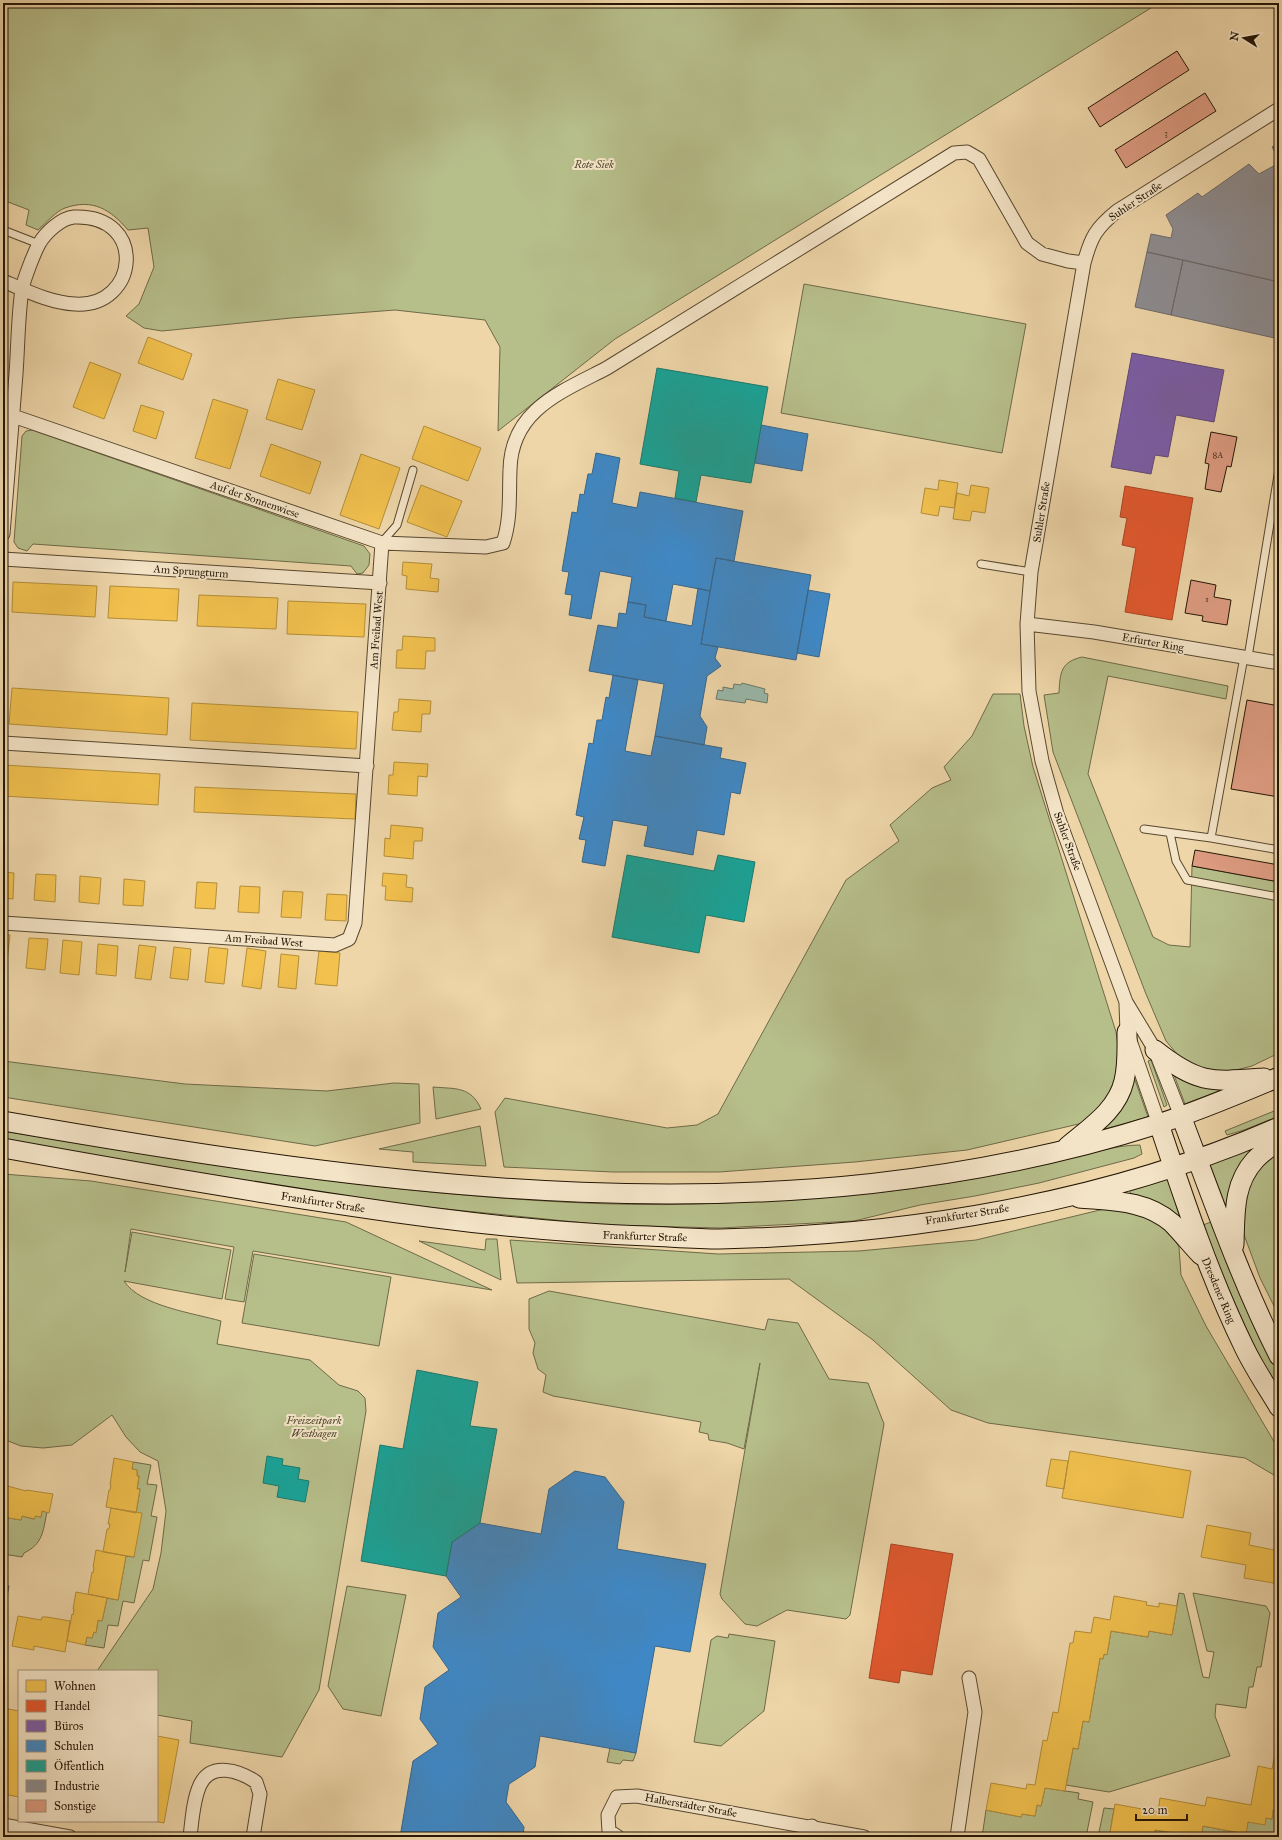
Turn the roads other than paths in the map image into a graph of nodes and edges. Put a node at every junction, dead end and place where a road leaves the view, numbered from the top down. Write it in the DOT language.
graph roads {
  1 [pos="1279,109"];
  2 [pos="3,230"];
  3 [pos="39,244"];
  4 [pos="1084,263"];
  5 [pos="3,281"];
  6 [pos="22,289"];
  7 [pos="13,416"];
  8 [pos="1279,469"];
  9 [pos="413,470"];
  10 [pos="3,534"];
  11 [pos="382,543"];
  12 [pos="3,559"];
  13 [pos="981,564"];
  14 [pos="1030,572"];
  15 [pos="380,583"];
  16 [pos="1027,624"];
  17 [pos="1246,657"];
  18 [pos="1279,663"];
  19 [pos="3,743"];
  20 [pos="366,766"];
  21 [pos="1144,829"];
  22 [pos="1170,833"];
  23 [pos="1212,838"];
  24 [pos="1279,850"];
  25 [pos="1279,897"];
  26 [pos="3,924"];
  27 [pos="1126,1002"];
  28 [pos="1127,1032"];
  29 [pos="1155,1050"];
  30 [pos="1279,1077"];
  31 [pos="1181,1116"];
  32 [pos="3,1121"];
  33 [pos="1160,1124"];
  34 [pos="1279,1127"];
  35 [pos="1279,1140"];
  36 [pos="3,1148"];
  37 [pos="1062,1151"];
  38 [pos="1197,1158"];
  39 [pos="1173,1166"];
  40 [pos="1066,1196"];
  41 [pos="1234,1256"];
  42 [pos="1208,1264"];
  43 [pos="1279,1356"];
  44 [pos="1279,1407"];
  45 [pos="969,1678"];
  46 [pos="3,1825"];
  47 [pos="812,1826"];
  48 [pos="70,1837"];
  49 [pos="190,1837"];
  50 [pos="253,1837"];
  51 [pos="618,1837"];
  52 [pos="802,1837"];
  53 [pos="864,1837"];
  54 [pos="957,1837"];
  1 -- 4 [label="street, Suhler Straße"];
  2 -- 3 [label="lane"];
  3 -- 6 [label="street"];
  3 -- 6 [label="street"];
  4 -- 11 [label="street, Auf der Sonnenwiese"];
  4 -- 14 [label="street, Suhler Straße"];
  5 -- 6 [label="street"];
  6 -- 7 [label="street"];
  7 -- 10 [label="street"];
  7 -- 11 [label="street, Auf der Sonnenwiese"];
  8 -- 17 [label="lane"];
  9 -- 11 [label="lane"];
  11 -- 15 [label="street, Am Freibad West"];
  12 -- 15 [label="street, Am Sprungturm"];
  13 -- 14 [label="lane"];
  14 -- 16 [label="street, Suhler Straße"];
  15 -- 20 [label="street, Am Freibad West"];
  16 -- 17 [label="street, Erfurter Ring"];
  16 -- 27 [label="street, Suhler Straße"];
  17 -- 18 [label="street, Erfurter Ring"];
  17 -- 23 [label="lane"];
  19 -- 20 [label="street"];
  20 -- 26 [label="street, Am Freibad West"];
  21 -- 22 [label="lane"];
  22 -- 23 [label="lane"];
  22 -- 25 [label="lane"];
  23 -- 24 [label="lane"];
  27 -- 28 [label="street, Suhler Straße"];
  27 -- 29 [label="street, Suhler Straße"];
  28 -- 33 [label="street, Suhler Straße"];
  28 -- 37 [label="street"];
  29 -- 30 [label="street"];
  29 -- 31 [label="street, Suhler Straße"];
  30 -- 31 [label="street"];
  31 -- 33 [label="street"];
  31 -- 38 [label="street"];
  32 -- 37 [label="street"];
  33 -- 37 [label="street"];
  33 -- 39 [label="street, Dresdener Ring"];
  34 -- 38 [label="street, Frankfurter Straße"];
  35 -- 41 [label="street"];
  36 -- 40 [label="street, Frankfurter Straße"];
  38 -- 39 [label="street, Frankfurter Straße"];
  38 -- 41 [label="street"];
  39 -- 40 [label="street, Frankfurter Straße"];
  39 -- 42 [label="street, Dresdener Ring"];
  40 -- 42 [label="street"];
  41 -- 43 [label="street"];
  42 -- 44 [label="street, Dresdener Ring"];
  45 -- 54 [label="street"];
  46 -- 48 [label="street"];
  47 -- 51 [label="street, Halberstädter Straße"];
  47 -- 52 [label="street"];
  47 -- 53 [label="street, Halberstädter Straße"];
  49 -- 50 [label="street"];
}
